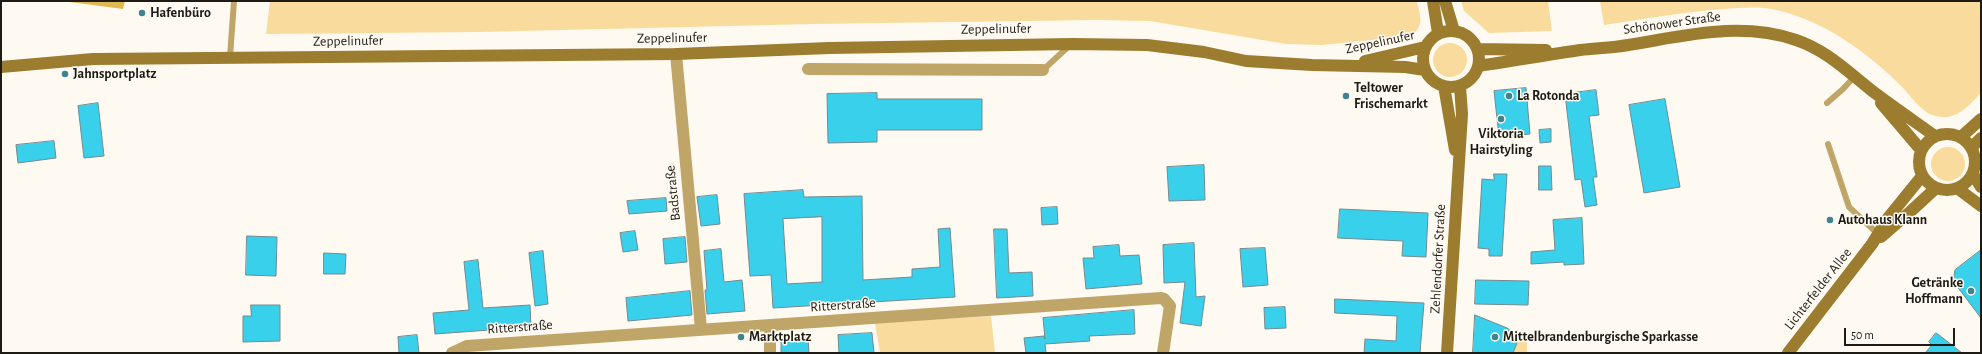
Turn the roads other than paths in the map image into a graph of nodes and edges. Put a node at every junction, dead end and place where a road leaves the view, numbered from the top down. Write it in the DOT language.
graph roads {
  1 [pos="234,1"];
  2 [pos="1433,1"];
  3 [pos="1445,1"];
  4 [pos="1454,31"];
  5 [pos="1438,33"];
  6 [pos="1072,44"];
  7 [pos="1424,47"];
  8 [pos="1477,49"];
  9 [pos="1581,50"];
  10 [pos="676,54"];
  11 [pos="230,57"];
  12 [pos="1342,66"];
  13 [pos="1478,66"];
  14 [pos="1,67"];
  15 [pos="808,68"];
  16 [pos="1043,70"];
  17 [pos="1425,70"];
  18 [pos="1855,76"];
  19 [pos="1444,86"];
  20 [pos="1460,86"];
  21 [pos="1870,89"];
  22 [pos="1827,103"];
  23 [pos="1981,119"];
  24 [pos="1935,136"];
  25 [pos="1961,137"];
  26 [pos="1981,138"];
  27 [pos="1828,144"];
  28 [pos="1971,148"];
  29 [pos="1921,150"];
  30 [pos="1458,166"];
  31 [pos="1972,174"];
  32 [pos="1922,176"];
  33 [pos="1981,187"];
  34 [pos="1936,188"];
  35 [pos="1957,188"];
  36 [pos="1981,206"];
  37 [pos="1878,234"];
  38 [pos="1872,244"];
  39 [pos="770,325"];
  40 [pos="702,329"];
  41 [pos="452,353"];
  42 [pos="770,353"];
  43 [pos="1163,353"];
  44 [pos="1447,353"];
  45 [pos="1788,353"];
  1 -- 11 [label="lane"];
  2 -- 5 [label="main road"];
  3 -- 4 [label="main road"];
  4 -- 5 [label="main road"];
  4 -- 8 [label="main road"];
  5 -- 7 [label="main road"];
  6 -- 10 [label="main road, Zeppelinufer"];
  6 -- 12 [label="main road, Zeppelinufer"];
  6 -- 16 [label="lane"];
  7 -- 12 [label="main road, Zeppelinufer"];
  7 -- 17 [label="main road"];
  8 -- 9 [label="main road, Schönower Straße"];
  8 -- 13 [label="main road"];
  9 -- 13 [label="main road, Schönower Straße"];
  9 -- 18 [label="main road, Schönower Straße"];
  10 -- 11 [label="main road, Zeppelinufer"];
  10 -- 40 [label="street, Badstraße"];
  11 -- 14 [label="main road, Zeppelinufer"];
  12 -- 17 [label="main road, Zeppelinufer"];
  13 -- 20 [label="main road"];
  15 -- 16 [label="street"];
  17 -- 19 [label="main road"];
  18 -- 21 [label="main road, Schönower Straße"];
  18 -- 22 [label="lane"];
  19 -- 20 [label="main road"];
  19 -- 30 [label="main road, Zehlendorfer Straße"];
  20 -- 30 [label="main road, Zehlendorfer Straße"];
  21 -- 24 [label="main road, Schönower Straße"];
  21 -- 29 [label="main road, Schönower Straße"];
  23 -- 25 [label="main road"];
  24 -- 25 [label="main road"];
  24 -- 29 [label="main road"];
  25 -- 28 [label="main road"];
  26 -- 28 [label="main road"];
  27 -- 37 [label="lane"];
  28 -- 31 [label="main road"];
  29 -- 32 [label="main road"];
  30 -- 44 [label="main road, Zehlendorfer Straße"];
  31 -- 33 [label="main road"];
  31 -- 35 [label="main road"];
  32 -- 34 [label="main road"];
  32 -- 37 [label="main road, Lichterfelder Allee"];
  34 -- 35 [label="main road"];
  34 -- 38 [label="main road, Lichterfelder Allee"];
  35 -- 36 [label="main road"];
  37 -- 38 [label="main road, Lichterfelder Allee"];
  38 -- 45 [label="main road, Lichterfelder Allee"];
  39 -- 40 [label="street, Ritterstraße"];
  39 -- 42 [label="street"];
  39 -- 43 [label="street, Ritterstraße"];
  40 -- 41 [label="street, Ritterstraße"];
}
